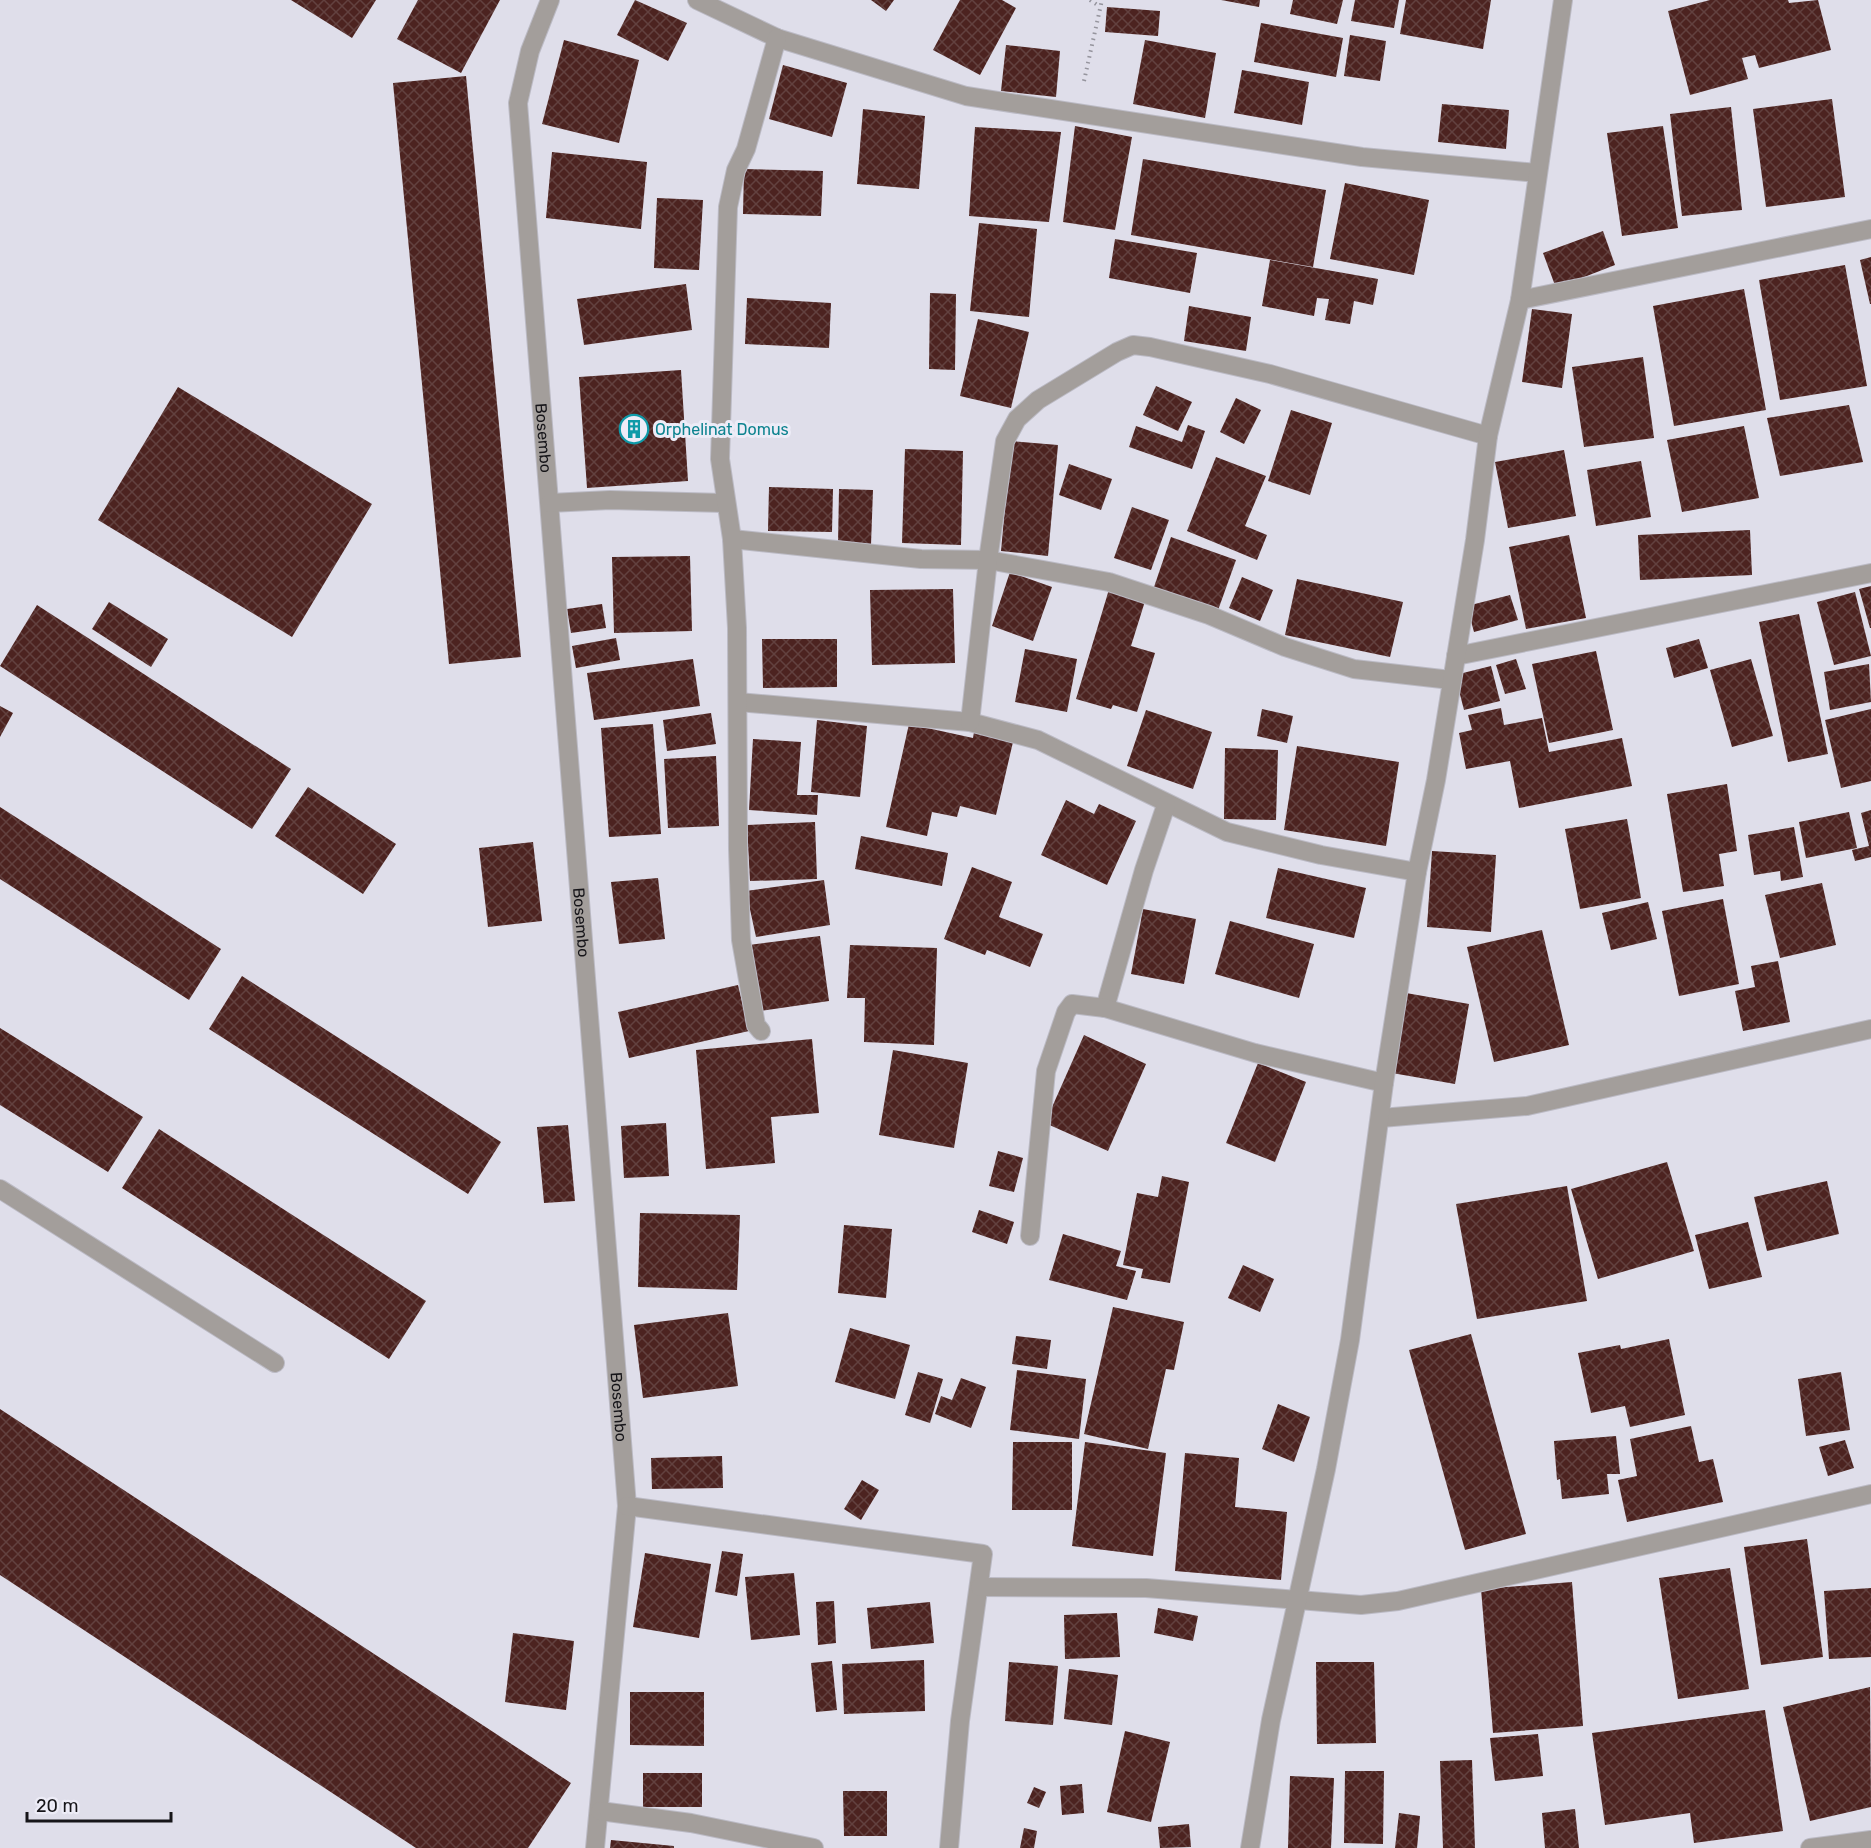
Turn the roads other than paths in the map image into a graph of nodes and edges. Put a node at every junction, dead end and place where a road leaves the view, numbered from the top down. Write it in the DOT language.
graph roads {
  1 [pos="550,0"];
  2 [pos="697,0"];
  3 [pos="1563,0"];
  4 [pos="777,38"];
  5 [pos="1537,173"];
  6 [pos="1871,229"];
  7 [pos="1520,300"];
  8 [pos="1488,436"];
  9 [pos="550,503"];
  10 [pos="724,503"];
  11 [pos="732,539"];
  12 [pos="988,560"];
  13 [pos="1871,573"];
  14 [pos="1456,656"];
  15 [pos="1451,680"];
  16 [pos="738,702"];
  17 [pos="970,722"];
  18 [pos="1166,805"];
  19 [pos="1417,872"];
  20 [pos="1105,1008"];
  21 [pos="1871,1029"];
  22 [pos="761,1031"];
  23 [pos="1384,1083"];
  24 [pos="1381,1118"];
  25 [pos="0,1189"];
  26 [pos="1030,1236"];
  27 [pos="275,1362"];
  28 [pos="1871,1494"];
  29 [pos="627,1506"];
  30 [pos="980,1587"];
  31 [pos="1296,1600"];
  32 [pos="600,1811"];
  33 [pos="1871,1840"];
  34 [pos="595,1848"];
  35 [pos="814,1848"];
  36 [pos="949,1848"];
  37 [pos="1250,1848"];
  38 [pos="1810,1848"];
  1 -- 9 [label="street, Bosembo"];
  2 -- 4 [label="street"];
  3 -- 5 [label="street"];
  4 -- 5 [label="street"];
  4 -- 10 [label="street"];
  5 -- 7 [label="street"];
  6 -- 7 [label="street"];
  7 -- 8 [label="street"];
  8 -- 12 [label="street"];
  8 -- 14 [label="street"];
  9 -- 10 [label="street"];
  9 -- 29 [label="street, Bosembo"];
  10 -- 11 [label="street"];
  11 -- 12 [label="street"];
  11 -- 16 [label="street"];
  12 -- 15 [label="street"];
  12 -- 17 [label="street"];
  13 -- 14 [label="street"];
  14 -- 15 [label="street"];
  15 -- 19 [label="street"];
  16 -- 17 [label="street"];
  16 -- 22 [label="street"];
  17 -- 18 [label="street"];
  18 -- 19 [label="street"];
  18 -- 20 [label="street"];
  19 -- 23 [label="street"];
  20 -- 23 [label="street"];
  20 -- 26 [label="street"];
  21 -- 24 [label="street"];
  23 -- 24 [label="street"];
  24 -- 31 [label="street"];
  25 -- 27 [label="street"];
  28 -- 31 [label="street"];
  29 -- 30 [label="street"];
  29 -- 32 [label="street, Bosembo"];
  30 -- 31 [label="street"];
  30 -- 36 [label="street"];
  31 -- 37 [label="street"];
  32 -- 34 [label="street, Bosembo"];
  32 -- 35 [label="street"];
  33 -- 38 [label="street"];
}
